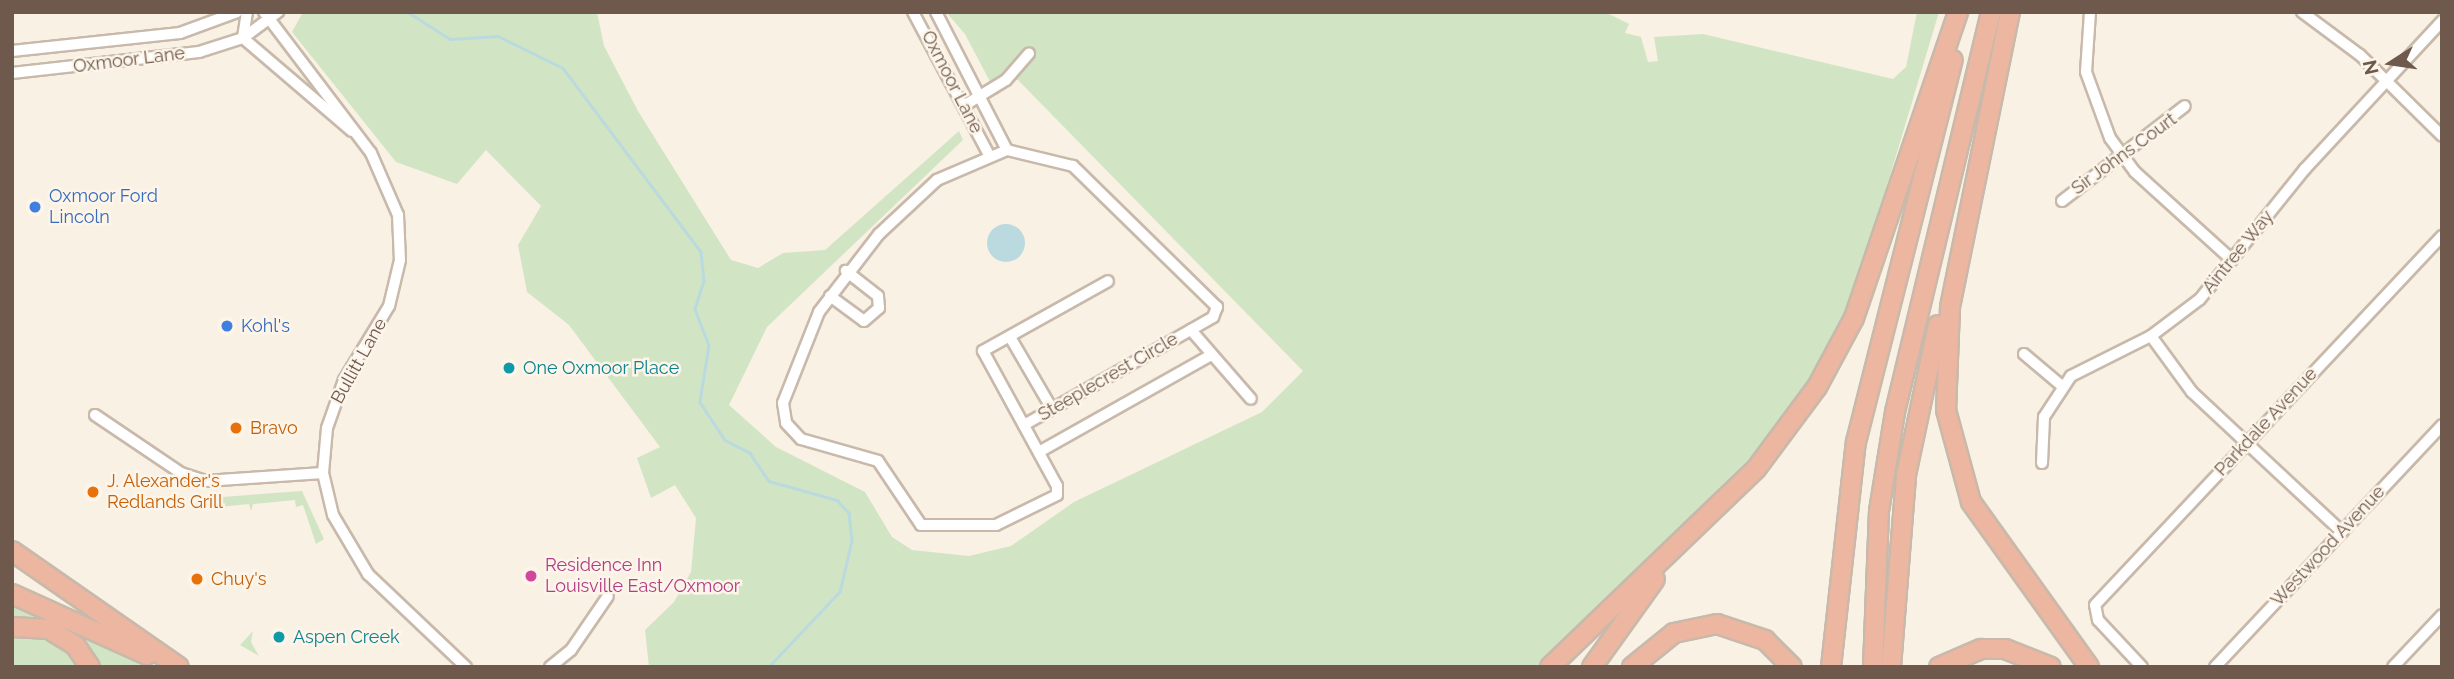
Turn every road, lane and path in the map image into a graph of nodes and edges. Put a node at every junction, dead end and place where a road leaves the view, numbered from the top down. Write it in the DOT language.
graph roads {
  1 [pos="237,12"];
  2 [pos="247,12"];
  3 [pos="913,12"];
  4 [pos="936,12"];
  5 [pos="1958,12"];
  6 [pos="1964,12"];
  7 [pos="1991,12"];
  8 [pos="2010,12"];
  9 [pos="2090,12"];
  10 [pos="2302,12"];
  11 [pos="271,14"];
  12 [pos="2442,21"];
  13 [pos="243,38"];
  14 [pos="2003,46"];
  15 [pos="12,51"];
  16 [pos="1029,54"];
  17 [pos="12,73"];
  18 [pos="2387,80"];
  19 [pos="982,95"];
  20 [pos="965,105"];
  21 [pos="2185,106"];
  22 [pos="2442,136"];
  23 [pos="361,139"];
  24 [pos="1007,150"];
  25 [pos="988,153"];
  26 [pos="2121,155"];
  27 [pos="2062,201"];
  28 [pos="2442,236"];
  29 [pos="2232,260"];
  30 [pos="846,271"];
  31 [pos="1108,281"];
  32 [pos="830,296"];
  33 [pos="1191,330"];
  34 [pos="2151,336"];
  35 [pos="1010,337"];
  36 [pos="2024,354"];
  37 [pos="1211,355"];
  38 [pos="2062,386"];
  39 [pos="1251,399"];
  40 [pos="1052,409"];
  41 [pos="95,415"];
  42 [pos="1024,425"];
  43 [pos="2442,425"];
  44 [pos="2246,443"];
  45 [pos="1039,452"];
  46 [pos="2042,463"];
  47 [pos="323,473"];
  48 [pos="1700,521"];
  49 [pos="2342,532"];
  50 [pos="12,551"];
  51 [pos="12,594"];
  52 [pos="608,596"];
  53 [pos="2442,615"];
  54 [pos="12,627"];
  55 [pos="176,665"];
  56 [pos="90,667"];
  57 [pos="466,667"];
  58 [pos="550,667"];
  59 [pos="1550,667"];
  60 [pos="1592,667"];
  61 [pos="1632,667"];
  62 [pos="1792,667"];
  63 [pos="1831,667"];
  64 [pos="1873,667"];
  65 [pos="1891,667"];
  66 [pos="1939,667"];
  67 [pos="2051,667"];
  68 [pos="2089,667"];
  69 [pos="2142,667"];
  70 [pos="2215,667"];
  71 [pos="2393,667"];
  1 -- 15 [label="street, Oxmoor Lane"];
  2 -- 13 [label="street"];
  3 -- 20 [label="street, Oxmoor Lane"];
  4 -- 19 [label="street, Oxmoor Lane"];
  5 -- 48 [label="highway"];
  6 -- 63 [label="highway"];
  7 -- 64 [label="highway"];
  8 -- 14 [label="highway"];
  9 -- 26 [label="street"];
  10 -- 18 [label="street"];
  11 -- 13 [label="street, Oxmoor Lane"];
  11 -- 23 [label="street, Bullitt Lane"];
  12 -- 18 [label="street, Aintree Way"];
  13 -- 17 [label="street, Oxmoor Lane"];
  13 -- 23 [label="street, Bullitt Lane"];
  14 -- 65 [label="highway"];
  14 -- 68 [label="highway"];
  16 -- 19 [label="street"];
  18 -- 22 [label="street"];
  18 -- 29 [label="street, Aintree Way"];
  19 -- 20 [label="street"];
  19 -- 24 [label="street, Oxmoor Lane"];
  20 -- 25 [label="street, Oxmoor Lane"];
  21 -- 26 [label="street, Sir Johns Court"];
  23 -- 47 [label="street, Bullitt Lane"];
  24 -- 25 [label="street, Steeplecrest Circle"];
  24 -- 33 [label="street, Steeplecrest Circle"];
  25 -- 30 [label="street, Steeplecrest Circle"];
  26 -- 27 [label="street, Sir Johns Court"];
  26 -- 29 [label="street"];
  28 -- 44 [label="street, Parkdale Avenue"];
  29 -- 34 [label="street, Aintree Way"];
  30 -- 32 [label="street, Steeplecrest Circle"];
  30 -- 32 [label="street"];
  31 -- 35 [label="street"];
  32 -- 45 [label="street, Steeplecrest Circle"];
  33 -- 37 [label="street"];
  33 -- 40 [label="street, Steeplecrest Circle"];
  34 -- 38 [label="street, Aintree Way"];
  34 -- 44 [label="street"];
  35 -- 40 [label="street"];
  35 -- 42 [label="street"];
  36 -- 38 [label="street"];
  37 -- 39 [label="street"];
  37 -- 45 [label="street"];
  38 -- 46 [label="street, Aintree Way"];
  40 -- 42 [label="street, Steeplecrest Circle"];
  41 -- 47 [label="street"];
  42 -- 45 [label="street, Steeplecrest Circle"];
  43 -- 49 [label="street, Westwood Avenue"];
  44 -- 49 [label="street"];
  44 -- 69 [label="street, Parkdale Avenue"];
  47 -- 57 [label="street, Bullitt Lane"];
  48 -- 59 [label="highway"];
  48 -- 60 [label="highway"];
  49 -- 70 [label="street, Westwood Avenue"];
  50 -- 55 [label="highway"];
  51 -- 55 [label="highway"];
  52 -- 58 [label="street"];
  53 -- 71 [label="street"];
  54 -- 56 [label="highway"];
  61 -- 62 [label="highway"];
  66 -- 67 [label="highway"];
}
